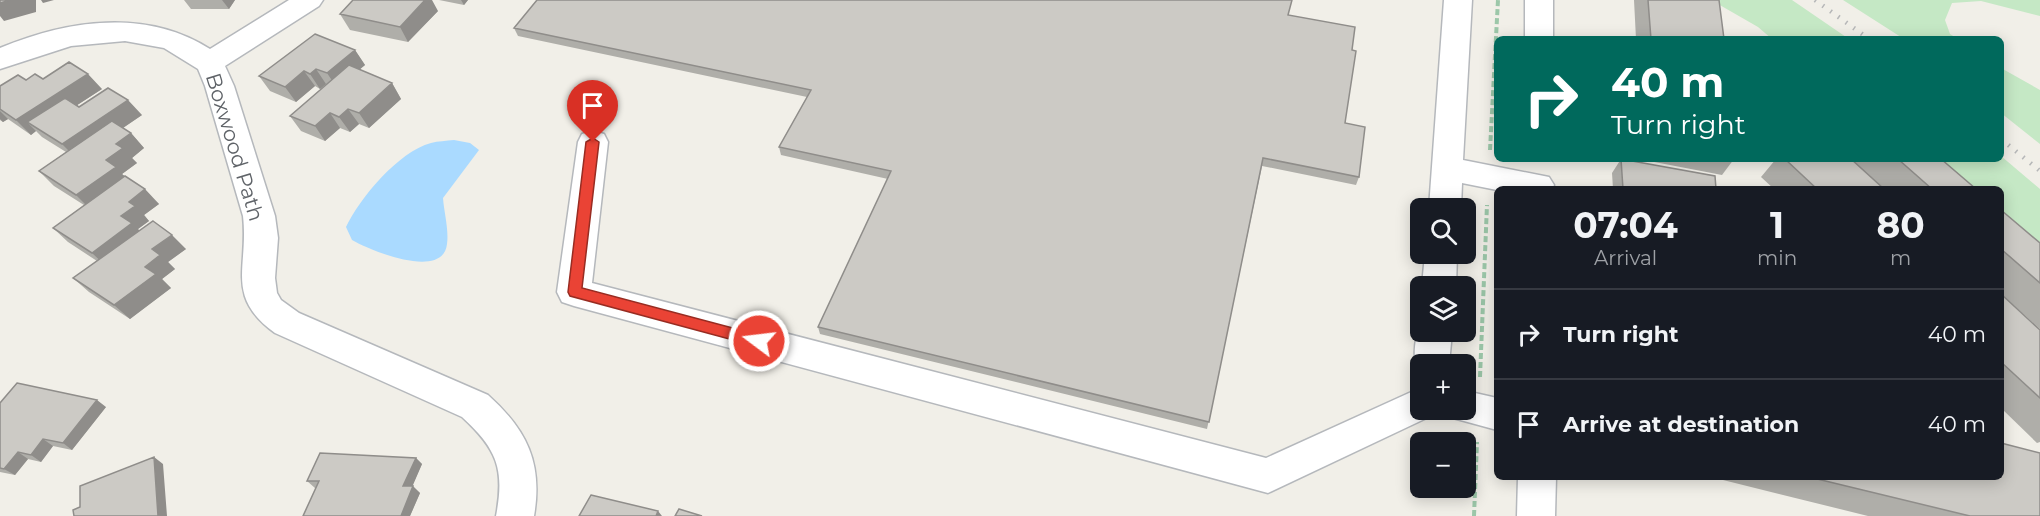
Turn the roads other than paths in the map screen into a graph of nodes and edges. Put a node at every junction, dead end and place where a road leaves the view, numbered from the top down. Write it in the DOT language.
graph roads {
  1 [pos="309,0"];
  2 [pos="1458,0"];
  3 [pos="1539,0"];
  4 [pos="1539,36"];
  5 [pos="0,59"];
  6 [pos="209,63"];
  7 [pos="593,142"];
  8 [pos="1448,169"];
  9 [pos="1538,178"];
  10 [pos="1446,198"];
  11 [pos="1410,409"];
  12 [pos="1536,480"];
  13 [pos="515,516"];
  14 [pos="1536,516"];
  1 -- 6 [label="street"];
  2 -- 8 [label="street"];
  3 -- 4 [label="street"];
  5 -- 6 [label="street, Boxwood Path"];
  6 -- 13 [label="street, Boxwood Path"];
  7 -- 11 [label="street"];
  8 -- 9 [label="street"];
  8 -- 10 [label="street"];
  12 -- 14 [label="street"];
}
